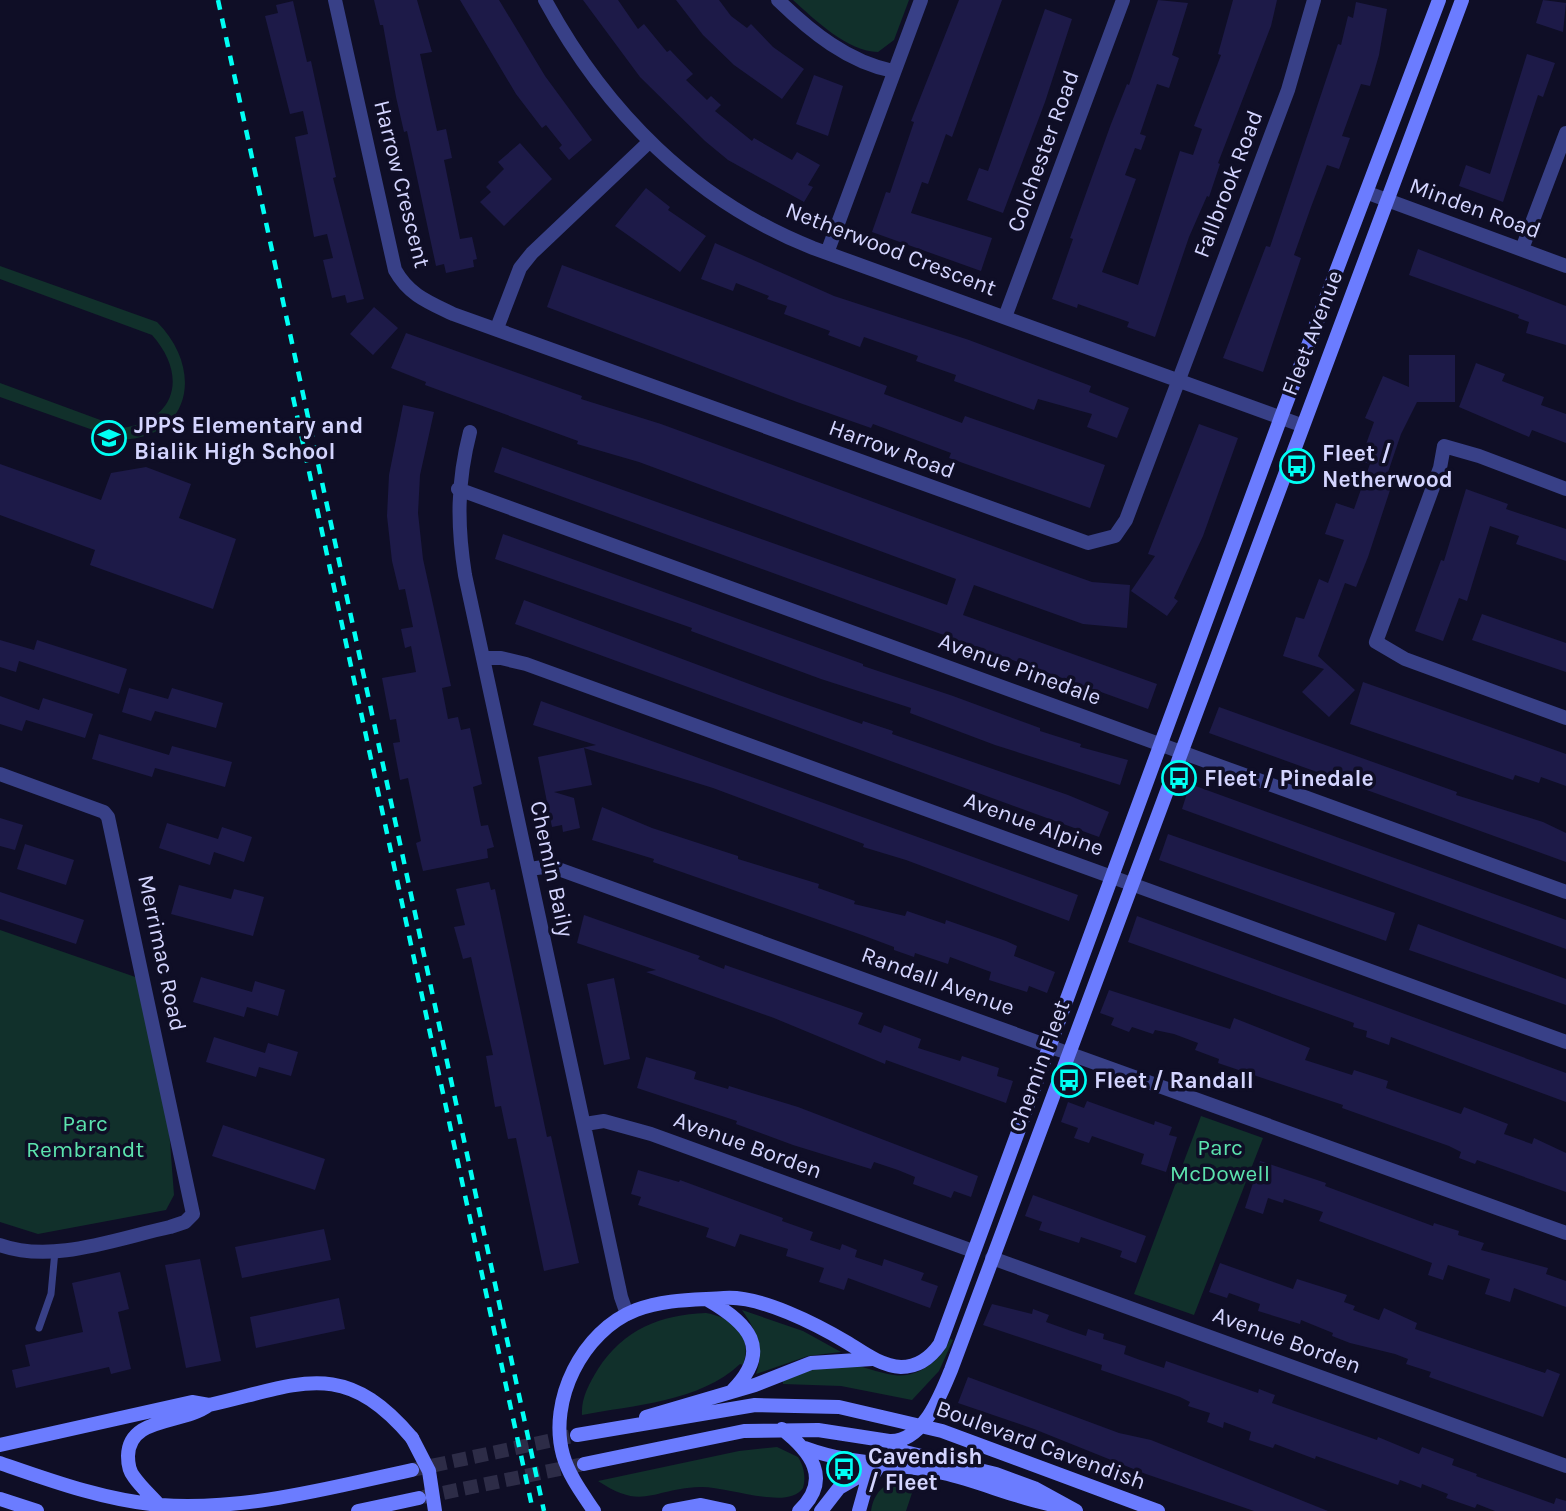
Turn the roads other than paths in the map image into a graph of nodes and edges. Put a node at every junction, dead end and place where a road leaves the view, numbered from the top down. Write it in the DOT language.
graph roads {
  1 [pos="335,0"];
  2 [pos="545,0"];
  3 [pos="778,0"];
  4 [pos="921,0"];
  5 [pos="1123,0"];
  6 [pos="1314,0"];
  7 [pos="1439,0"];
  8 [pos="1462,0"];
  9 [pos="893,71"];
  10 [pos="1566,133"];
  11 [pos="648,143"];
  12 [pos="1368,193"];
  13 [pos="1387,200"];
  14 [pos="1522,249"];
  15 [pos="827,253"];
  16 [pos="1566,266"];
  17 [pos="1005,317"];
  18 [pos="497,328"];
  19 [pos="1179,382"];
  20 [pos="1281,417"];
  21 [pos="1301,425"];
  22 [pos="470,432"];
  23 [pos="458,489"];
  24 [pos="1566,489"];
  25 [pos="484,658"];
  26 [pos="1187,677"];
  27 [pos="1206,683"];
  28 [pos="1566,718"];
  29 [pos="1162,745"];
  30 [pos="1180,752"];
  31 [pos="0,774"];
  32 [pos="530,869"];
  33 [pos="1111,876"];
  34 [pos="1130,883"];
  35 [pos="1566,892"];
  36 [pos="1566,1042"];
  37 [pos="1049,1046"];
  38 [pos="1069,1052"];
  39 [pos="585,1124"];
  40 [pos="1566,1233"];
  41 [pos="0,1245"];
  42 [pos="55,1251"];
  43 [pos="973,1251"];
  44 [pos="992,1258"];
  45 [pos="708,1300"];
  46 [pos="628,1314"];
  47 [pos="39,1328"];
  48 [pos="873,1359"];
  49 [pos="732,1391"];
  50 [pos="209,1405"];
  51 [pos="624,1425"];
  52 [pos="921,1425"];
  53 [pos="782,1429"];
  54 [pos="577,1435"];
  55 [pos="889,1441"];
  56 [pos="0,1444"];
  57 [pos="805,1448"];
  58 [pos="0,1463"];
  59 [pos="584,1464"];
  60 [pos="879,1466"];
  61 [pos="1566,1466"];
  62 [pos="412,1470"];
  63 [pos="419,1498"];
  64 [pos="0,1499"];
  65 [pos="159,1505"];
  66 [pos="591,1506"];
  67 [pos="1071,1509"];
  68 [pos="37,1511"];
  69 [pos="358,1511"];
  70 [pos="436,1511"];
  71 [pos="609,1511"];
  72 [pos="669,1511"];
  73 [pos="729,1511"];
  74 [pos="799,1511"];
  75 [pos="821,1511"];
  76 [pos="859,1511"];
  77 [pos="1158,1511"];
  1 -- 18 [label="street, Harrow Crescent"];
  2 -- 11 [label="street, Netherwood Crescent"];
  3 -- 9 [label="street"];
  4 -- 9 [label="street"];
  5 -- 17 [label="street, Colchester Road"];
  6 -- 19 [label="street, Fallbrook Road"];
  7 -- 12 [label="main road, Fleet Avenue"];
  8 -- 13 [label="main road, Fleet Avenue"];
  9 -- 15 [label="street"];
  10 -- 14 [label="street"];
  11 -- 15 [label="street, Netherwood Crescent"];
  11 -- 18 [label="street"];
  12 -- 13 [label="street, Minden Road"];
  12 -- 20 [label="main road, Fleet Avenue"];
  13 -- 14 [label="street, Minden Road"];
  13 -- 21 [label="main road, Fleet Avenue"];
  14 -- 16 [label="street, Minden Road"];
  15 -- 17 [label="street, Netherwood Crescent"];
  17 -- 19 [label="street, Netherwood Crescent"];
  18 -- 19 [label="street, Harrow Road"];
  19 -- 20 [label="street, Netherwood Crescent"];
  20 -- 21 [label="street, Netherwood Crescent"];
  20 -- 26 [label="main road, Fleet Avenue"];
  21 -- 27 [label="main road, Fleet Avenue"];
  22 -- 23 [label="street, Chemin Baily"];
  23 -- 25 [label="street, Chemin Baily"];
  23 -- 29 [label="street, Avenue Pinedale"];
  24 -- 28 [label="street"];
  25 -- 32 [label="street, Chemin Baily"];
  25 -- 33 [label="street, Avenue Alpine"];
  26 -- 29 [label="main road, Chemin Fleet"];
  27 -- 30 [label="main road, Chemin Fleet"];
  29 -- 30 [label="street, Avenue Pinedale"];
  29 -- 33 [label="main road, Chemin Fleet"];
  30 -- 34 [label="main road, Chemin Fleet"];
  30 -- 35 [label="street, Avenue Pinedale"];
  31 -- 42 [label="street, Merrimac Road"];
  32 -- 37 [label="street, Randall Avenue"];
  32 -- 39 [label="street, Chemin Baily"];
  33 -- 34 [label="street, Avenue Alpine"];
  33 -- 37 [label="main road, Chemin Fleet"];
  34 -- 36 [label="street, Avenue Alpine"];
  34 -- 38 [label="main road, Chemin Fleet"];
  37 -- 38 [label="street, Randall Avenue"];
  37 -- 43 [label="main road, Chemin Fleet"];
  38 -- 40 [label="street, Randall Avenue"];
  38 -- 44 [label="main road, Chemin Fleet"];
  39 -- 43 [label="street, Avenue Borden"];
  39 -- 46 [label="street, Chemin Baily"];
  41 -- 42 [label="street"];
  42 -- 47 [label="lane"];
  43 -- 48 [label="main road, Chemin Fleet"];
  44 -- 52 [label="main road, Chemin Fleet"];
  44 -- 61 [label="street, Avenue Borden"];
  45 -- 46 [label="main road"];
  45 -- 48 [label="main road"];
  45 -- 49 [label="main road"];
  46 -- 66 [label="main road"];
  48 -- 49 [label="main road"];
  49 -- 51 [label="main road"];
  50 -- 56 [label="main road"];
  50 -- 65 [label="main road"];
  50 -- 70 [label="main road, bridge"];
  51 -- 52 [label="main road, Boulevard Cavendish"];
  51 -- 54 [label="main road, Boulevard Cavendish"];
  52 -- 55 [label="main road"];
  52 -- 77 [label="main road, Boulevard Cavendish"];
  53 -- 55 [label="main road, Boulevard Cavendish"];
  53 -- 57 [label="main road"];
  53 -- 59 [label="main road, Boulevard Cavendish"];
  55 -- 67 [label="main road, Boulevard Cavendish"];
  57 -- 60 [label="main road"];
  57 -- 74 [label="main road"];
  58 -- 65 [label="main road"];
  60 -- 67 [label="main road"];
  60 -- 75 [label="main road"];
  60 -- 76 [label="main road"];
  62 -- 65 [label="main road"];
  63 -- 69 [label="main road"];
  64 -- 68 [label="main road"];
  66 -- 71 [label="main road"];
  72 -- 73 [label="main road"];
}
